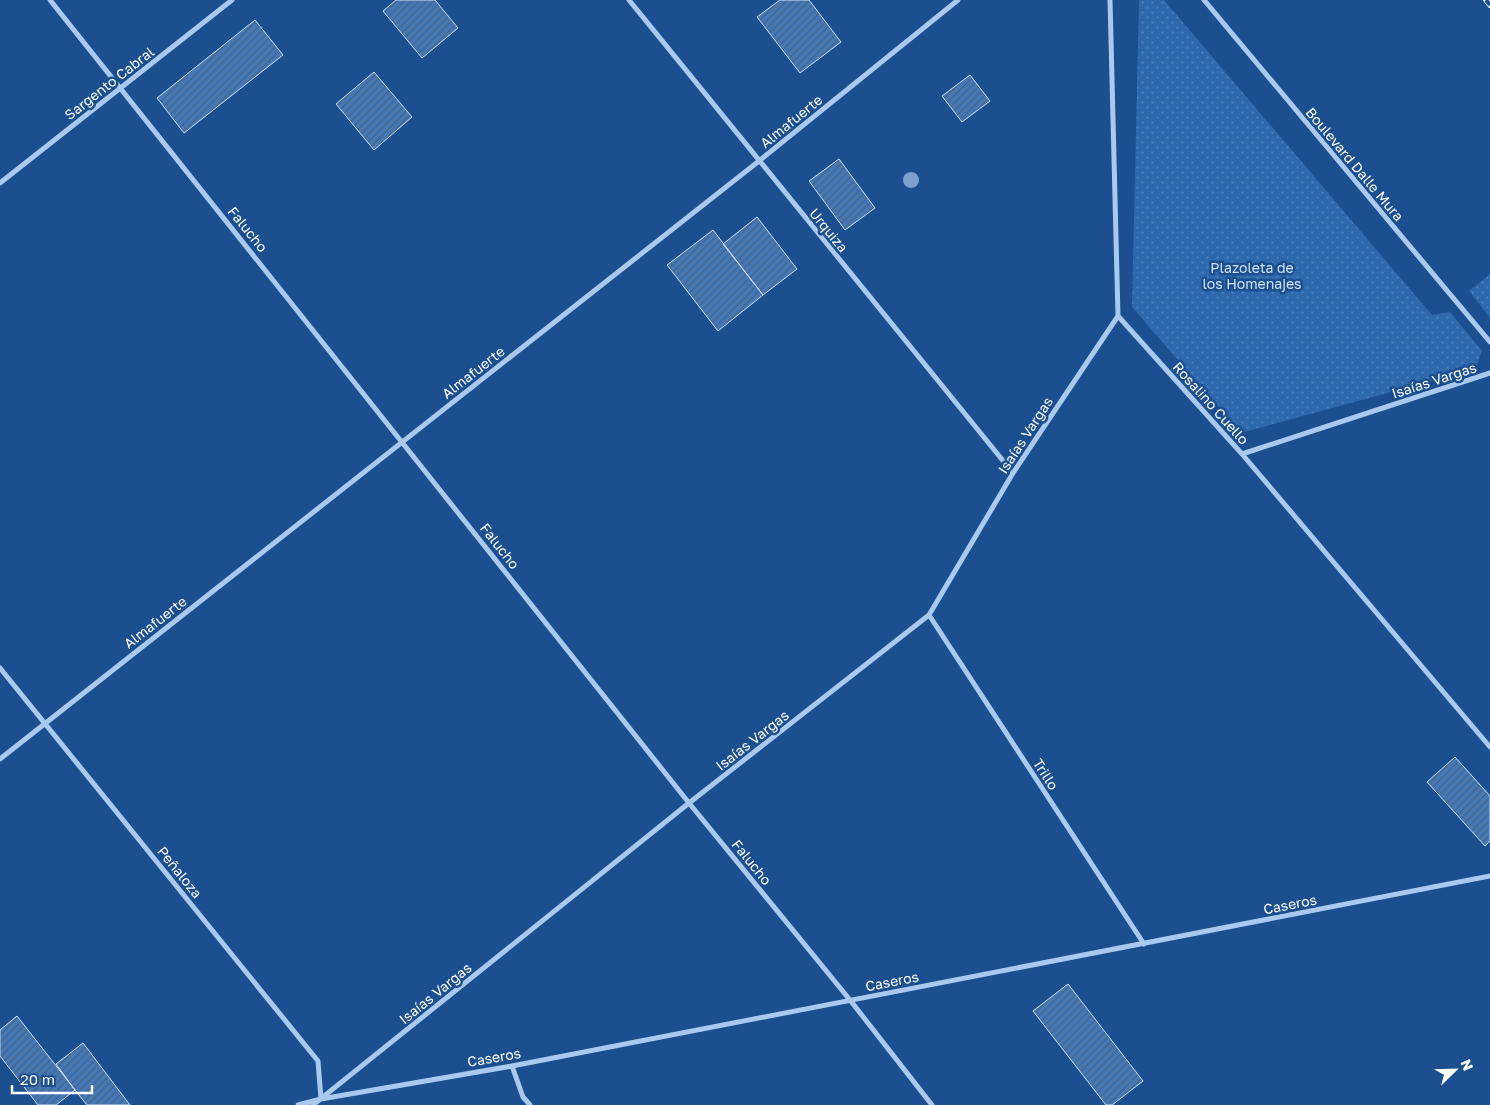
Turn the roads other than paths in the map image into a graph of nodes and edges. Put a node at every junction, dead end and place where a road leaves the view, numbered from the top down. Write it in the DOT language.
graph roads {
  1 [pos="50,0"];
  2 [pos="232,0"];
  3 [pos="629,0"];
  4 [pos="958,0"];
  5 [pos="1110,0"];
  6 [pos="1204,0"];
  7 [pos="121,88"];
  8 [pos="759,161"];
  9 [pos="0,183"];
  10 [pos="1118,316"];
  11 [pos="1490,342"];
  12 [pos="1490,374"];
  13 [pos="402,442"];
  14 [pos="1242,454"];
  15 [pos="1013,473"];
  16 [pos="929,615"];
  17 [pos="0,668"];
  18 [pos="45,723"];
  19 [pos="1490,747"];
  20 [pos="0,759"];
  21 [pos="689,803"];
  22 [pos="1490,876"];
  23 [pos="1144,944"];
  24 [pos="850,1000"];
  25 [pos="512,1066"];
  26 [pos="321,1099"];
  27 [pos="298,1105"];
  28 [pos="313,1105"];
  29 [pos="530,1105"];
  30 [pos="932,1105"];
  1 -- 7 [label="street, Falucho"];
  2 -- 7 [label="street, Sargento Cabral"];
  3 -- 8 [label="street, Urquiza"];
  4 -- 8 [label="street, Almafuerte"];
  5 -- 10 [label="street"];
  6 -- 11 [label="street, Boulevard Dalle Mura"];
  7 -- 9 [label="street, Sargento Cabral"];
  7 -- 13 [label="street, Falucho"];
  8 -- 13 [label="street, Almafuerte"];
  8 -- 15 [label="street, Urquiza"];
  10 -- 14 [label="street, Rosalino Cuello"];
  10 -- 15 [label="street, Isaías Vargas"];
  12 -- 14 [label="street, Isaías Vargas"];
  13 -- 18 [label="street, Almafuerte"];
  13 -- 21 [label="street, Falucho"];
  14 -- 19 [label="street, Rosalino Cuello"];
  15 -- 16 [label="street, Isaías Vargas"];
  16 -- 21 [label="street, Isaías Vargas"];
  16 -- 23 [label="street, Trillo"];
  17 -- 18 [label="street, Peñaloza"];
  18 -- 20 [label="street, Almafuerte"];
  18 -- 26 [label="street, Peñaloza"];
  21 -- 24 [label="street, Falucho"];
  21 -- 26 [label="street, Isaías Vargas"];
  22 -- 23 [label="street, Caseros"];
  23 -- 24 [label="street, Caseros"];
  24 -- 25 [label="street, Caseros"];
  24 -- 30 [label="street, Falucho"];
  25 -- 26 [label="street, Caseros"];
  25 -- 29 [label="street"];
  26 -- 27 [label="street, Caseros"];
  26 -- 28 [label="street, Isaías Vargas"];
}
